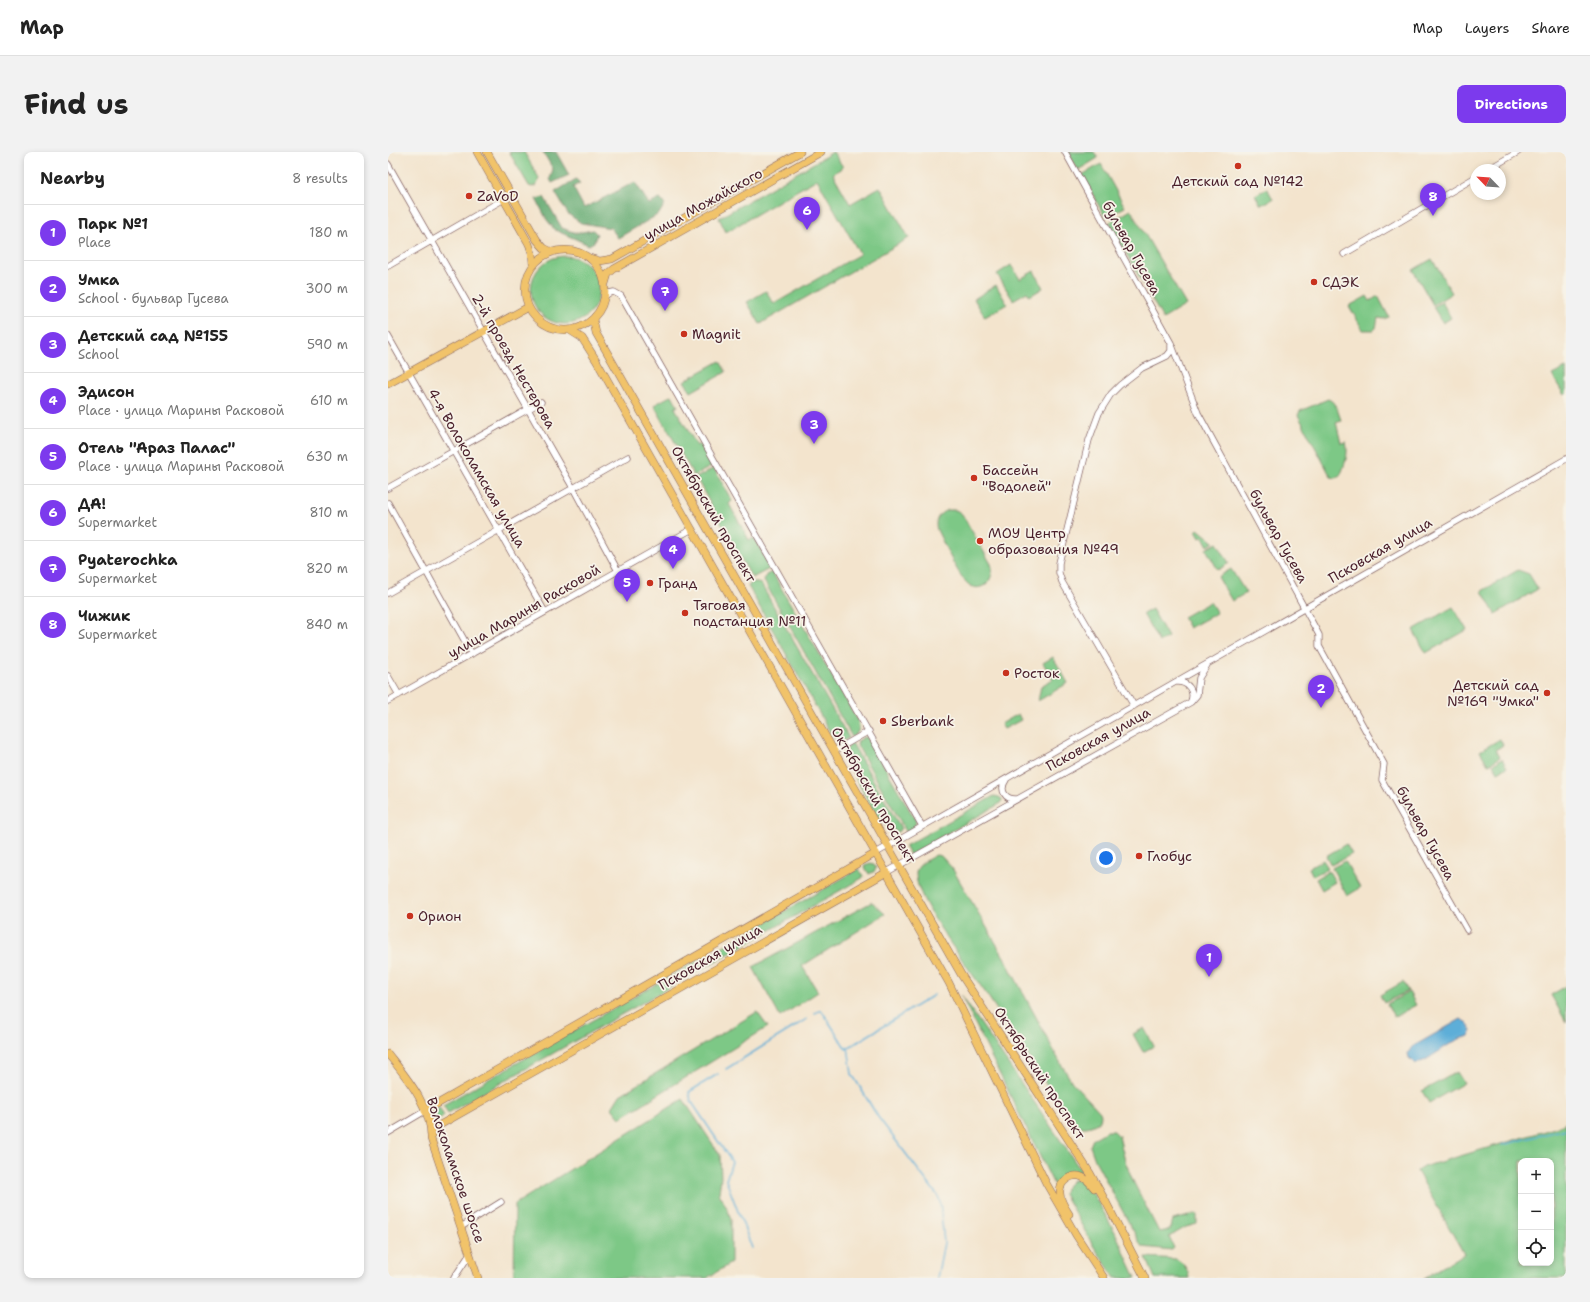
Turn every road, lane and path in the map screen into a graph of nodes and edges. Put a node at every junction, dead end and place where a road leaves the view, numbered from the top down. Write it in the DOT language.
graph roads {
  1 [pos="477,152"];
  2 [pos="487,152"];
  3 [pos="800,152"];
  4 [pos="821,152"];
  5 [pos="1065,152"];
  6 [pos="1518,152"];
  7 [pos="388,164"];
  8 [pos="1497,164"];
  9 [pos="1470,180"];
  10 [pos="504,199"];
  11 [pos="432,242"];
  12 [pos="552,252"];
  13 [pos="1344,254"];
  14 [pos="588,257"];
  15 [pos="533,265"];
  16 [pos="388,266"];
  17 [pos="605,284"];
  18 [pos="605,296"];
  19 [pos="528,306"];
  20 [pos="593,319"];
  21 [pos="483,330"];
  22 [pos="571,331"];
  23 [pos="388,336"];
  24 [pos="1171,343"];
  25 [pos="409,372"];
  26 [pos="388,384"];
  27 [pos="541,402"];
  28 [pos="528,410"];
  29 [pos="454,451"];
  30 [pos="628,457"];
  31 [pos="1566,459"];
  32 [pos="388,488"];
  33 [pos="573,488"];
  34 [pos="388,503"];
  35 [pos="692,529"];
  36 [pos="499,530"];
  37 [pos="426,571"];
  38 [pos="618,571"];
  39 [pos="388,593"];
  40 [pos="1305,608"];
  41 [pos="545,612"];
  42 [pos="472,654"];
  43 [pos="1208,664"];
  44 [pos="388,676"];
  45 [pos="1176,682"];
  46 [pos="399,695"];
  47 [pos="388,702"];
  48 [pos="1191,702"];
  49 [pos="1134,706"];
  50 [pos="869,731"];
  51 [pos="834,751"];
  52 [pos="1008,778"];
  53 [pos="988,789"];
  54 [pos="1017,799"];
  55 [pos="1002,807"];
  56 [pos="922,826"];
  57 [pos="888,846"];
  58 [pos="876,853"];
  59 [pos="899,865"];
  60 [pos="886,872"];
  61 [pos="1467,930"];
  62 [pos="388,1054"];
  63 [pos="425,1111"];
  64 [pos="431,1130"];
  65 [pos="388,1133"];
  66 [pos="501,1202"];
  67 [pos="1106,1202"];
  68 [pos="461,1227"];
  69 [pos="1078,1238"];
  70 [pos="470,1254"];
  71 [pos="454,1278"];
  72 [pos="478,1278"];
  73 [pos="1099,1278"];
  74 [pos="1104,1278"];
  75 [pos="1144,1278"];
  1 -- 10 [label="main road"];
  2 -- 12 [label="main road"];
  3 -- 14 [label="main road, улица Можайского"];
  4 -- 17 [label="main road, улица Можайского"];
  5 -- 24 [label="street, бульвар Гусева"];
  6 -- 8 [label="street"];
  7 -- 11 [label="street, 2-й проезд Нестерова"];
  9 -- 13 [label="street"];
  10 -- 11 [label="street"];
  10 -- 15 [label="main road"];
  11 -- 16 [label="street"];
  11 -- 21 [label="street, 2-й проезд Нестерова"];
  12 -- 14 [label="main road"];
  12 -- 15 [label="main road"];
  14 -- 17 [label="main road"];
  15 -- 19 [label="main road"];
  17 -- 18 [label="main road"];
  18 -- 20 [label="main road"];
  18 -- 50 [label="street"];
  19 -- 21 [label="main road"];
  19 -- 22 [label="main road"];
  20 -- 22 [label="main road"];
  20 -- 51 [label="main road, Октябрьский проспект"];
  21 -- 25 [label="main road"];
  21 -- 28 [label="street, 2-й проезд Нестерова"];
  22 -- 35 [label="main road, Октябрьский проспект"];
  23 -- 25 [label="street, 4-я Волоколамская улица"];
  24 -- 40 [label="street, бульвар Гусева"];
  24 -- 49 [label="street"];
  25 -- 26 [label="main road"];
  25 -- 29 [label="street, 4-я Волоколамская улица"];
  27 -- 28 [label="street"];
  28 -- 29 [label="street"];
  28 -- 33 [label="street, 2-й проезд Нестерова"];
  29 -- 32 [label="street"];
  29 -- 36 [label="street, 4-я Волоколамская улица"];
  30 -- 33 [label="street"];
  31 -- 40 [label="street, Псковская улица"];
  33 -- 36 [label="street"];
  33 -- 38 [label="street, 2-й проезд Нестерова"];
  34 -- 37 [label="street"];
  35 -- 38 [label="street, улица Марины Расковой"];
  35 -- 58 [label="main road, Октябрьский проспект"];
  36 -- 37 [label="street"];
  36 -- 41 [label="street, 4-я Волоколамская улица"];
  37 -- 39 [label="street"];
  37 -- 42 [label="street"];
  38 -- 41 [label="street, улица Марины Расковой"];
  40 -- 43 [label="street, Псковская улица"];
  40 -- 61 [label="street, бульвар Гусева"];
  41 -- 42 [label="street, улица Марины Расковой"];
  42 -- 46 [label="street, улица Марины Расковой"];
  43 -- 45 [label="street, Псковская улица"];
  43 -- 48 [label="street"];
  44 -- 46 [label="street"];
  45 -- 48 [label="street"];
  45 -- 49 [label="street, Псковская улица"];
  46 -- 47 [label="street, улица Марины Расковой"];
  48 -- 54 [label="street, Псковская улица"];
  49 -- 52 [label="street, Псковская улица"];
  50 -- 51 [label="street"];
  50 -- 56 [label="street"];
  51 -- 57 [label="main road, Октябрьский проспект"];
  52 -- 53 [label="street, Псковская улица"];
  52 -- 54 [label="street"];
  53 -- 55 [label="street"];
  53 -- 56 [label="street, Псковская улица"];
  54 -- 55 [label="street, Псковская улица"];
  55 -- 59 [label="street, Псковская улица"];
  56 -- 57 [label="street, Псковская улица"];
  57 -- 58 [label="street, Псковская улица"];
  57 -- 59 [label="main road, Октябрьский проспект"];
  58 -- 60 [label="main road, Октябрьский проспект"];
  58 -- 63 [label="main road, Псковская улица"];
  59 -- 60 [label="street, Псковская улица"];
  59 -- 67 [label="main road, Октябрьский проспект"];
  60 -- 64 [label="main road, Псковская улица"];
  60 -- 69 [label="main road, Октябрьский проспект"];
  62 -- 63 [label="main road, Волоколамское шоссе"];
  63 -- 64 [label="main road, Волоколамское шоссе"];
  63 -- 65 [label="street"];
  64 -- 68 [label="main road, Волоколамское шоссе"];
  66 -- 68 [label="street"];
  67 -- 69 [label="main road"];
  67 -- 75 [label="main road, Октябрьский проспект"];
  68 -- 70 [label="main road, Волоколамское шоссе"];
  69 -- 73 [label="main road"];
  69 -- 74 [label="main road, Октябрьский проспект"];
  70 -- 71 [label="street"];
  70 -- 72 [label="main road, Волоколамское шоссе"];
}
